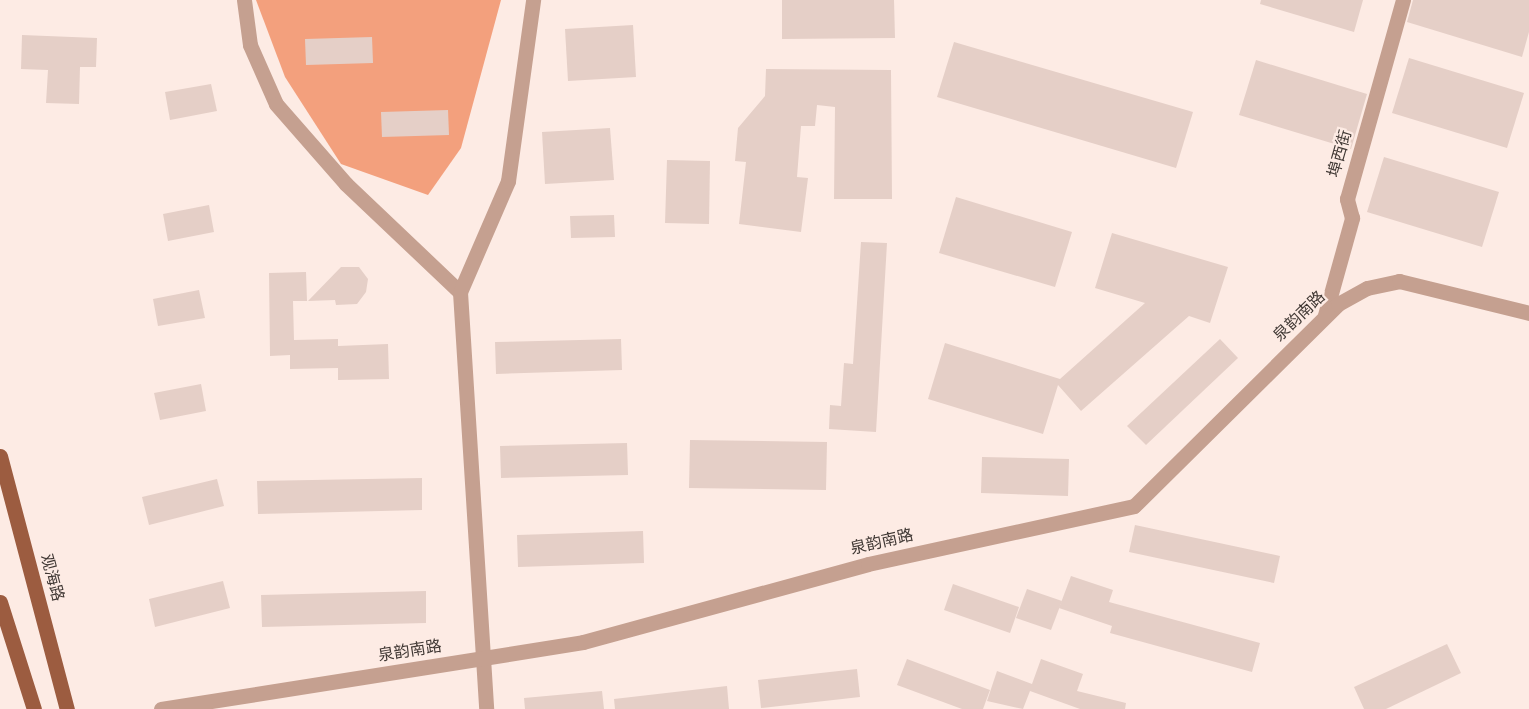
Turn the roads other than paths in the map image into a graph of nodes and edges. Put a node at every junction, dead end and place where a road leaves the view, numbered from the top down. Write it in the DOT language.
graph roads {
  1 [pos="244,0"];
  2 [pos="533,0"];
  3 [pos="1403,0"];
  4 [pos="460,292"];
  5 [pos="1529,313"];
  6 [pos="1324,318"];
  7 [pos="0,456"];
  8 [pos="0,602"];
  9 [pos="480,659"];
  10 [pos="34,709"];
  11 [pos="67,709"];
  12 [pos="161,709"];
  13 [pos="486,709"];
  1 -- 4 [label="street"];
  2 -- 4 [label="street"];
  3 -- 6 [label="street, 埠西街"];
  4 -- 9 [label="street"];
  5 -- 6 [label="street, 泉韵南路"];
  6 -- 9 [label="street, 泉韵南路"];
  7 -- 11 [label="main road, 观海路"];
  8 -- 10 [label="main road"];
  9 -- 12 [label="street, 泉韵南路"];
  9 -- 13 [label="street"];
}
